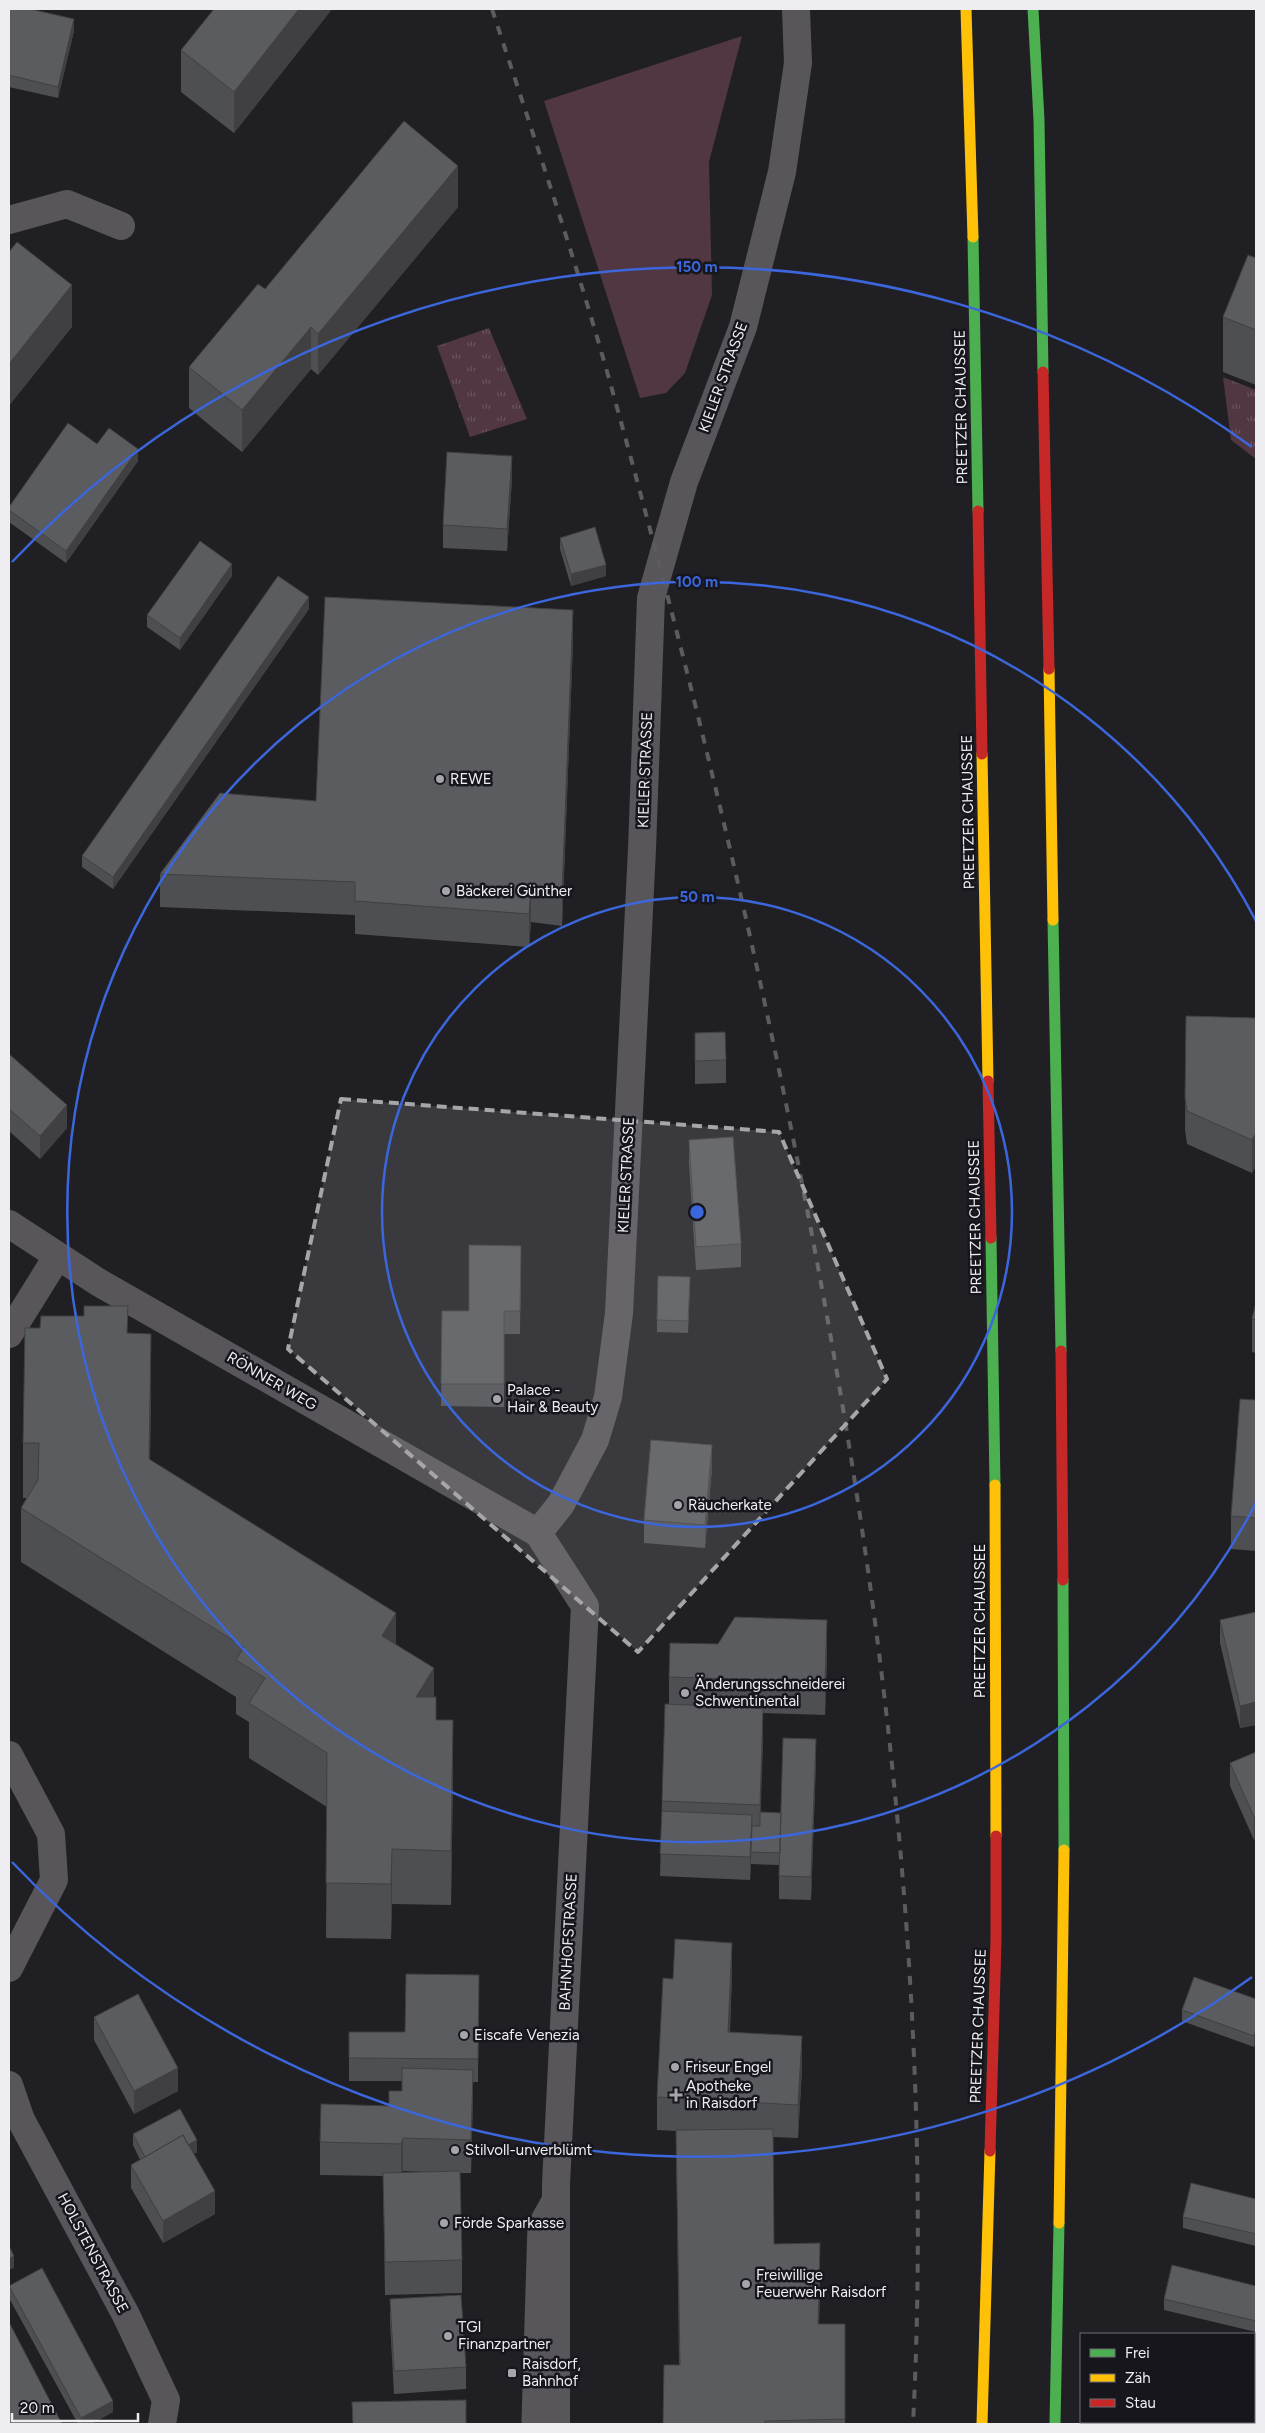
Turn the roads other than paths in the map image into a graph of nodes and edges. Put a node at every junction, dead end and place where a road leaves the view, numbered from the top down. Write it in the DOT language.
graph roads {
  1 [pos="796,9"];
  2 [pos="966,9"];
  3 [pos="1033,9"];
  4 [pos="9,220"];
  5 [pos="121,226"];
  6 [pos="9,1224"];
  7 [pos="57,1257"];
  8 [pos="9,1334"];
  9 [pos="538,1533"];
  10 [pos="9,1755"];
  11 [pos="9,1968"];
  12 [pos="9,2085"];
  13 [pos="556,2193"];
  14 [pos="162,2424"];
  15 [pos="534,2424"];
  16 [pos="556,2424"];
  17 [pos="982,2424"];
  18 [pos="1055,2424"];
  1 -- 9 [label="street, KIELER STRASSE"];
  2 -- 17 [label="highway, PREETZER CHAUSSEE"];
  3 -- 18 [label="highway"];
  4 -- 5 [label="street"];
  6 -- 7 [label="street, RÖNNER WEG"];
  7 -- 8 [label="street"];
  7 -- 9 [label="street, RÖNNER WEG"];
  9 -- 13 [label="street, BAHNHOFSTRASSE"];
  10 -- 11 [label="street"];
  12 -- 14 [label="street, HOLSTENSTRASSE"];
  13 -- 15 [label="lane"];
  13 -- 16 [label="street, BAHNHOFSTRASSE"];
}
